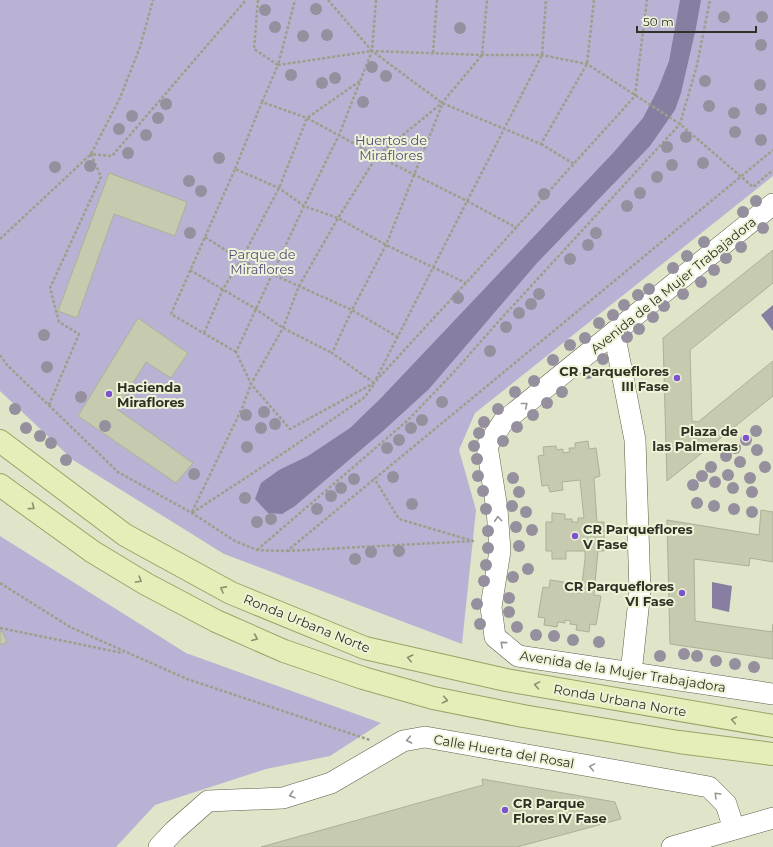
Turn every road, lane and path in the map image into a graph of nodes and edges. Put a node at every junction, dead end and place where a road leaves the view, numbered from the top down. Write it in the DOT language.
graph roads {
  1 [pos="153,0"];
  2 [pos="246,0"];
  3 [pos="258,0"];
  4 [pos="295,0"];
  5 [pos="328,0"];
  6 [pos="376,0"];
  7 [pos="437,0"];
  8 [pos="487,0"];
  9 [pos="546,0"];
  10 [pos="594,0"];
  11 [pos="647,0"];
  12 [pos="710,0"];
  13 [pos="372,51"];
  14 [pos="433,53"];
  15 [pos="482,55"];
  16 [pos="542,55"];
  17 [pos="587,64"];
  18 [pos="278,65"];
  19 [pos="360,81"];
  20 [pos="635,96"];
  21 [pos="262,102"];
  22 [pos="442,103"];
  23 [pos="307,118"];
  24 [pos="680,124"];
  25 [pos="504,128"];
  26 [pos="339,135"];
  27 [pos="541,144"];
  28 [pos="773,150"];
  29 [pos="91,154"];
  30 [pos="377,156"];
  31 [pos="574,164"];
  32 [pos="235,169"];
  33 [pos="773,170"];
  34 [pos="415,174"];
  35 [pos="741,176"];
  36 [pos="279,188"];
  37 [pos="468,201"];
  38 [pos="773,204"];
  39 [pos="304,206"];
  40 [pos="338,218"];
  41 [pos="517,228"];
  42 [pos="205,237"];
  43 [pos="0,239"];
  44 [pos="386,245"];
  45 [pos="241,260"];
  46 [pos="433,268"];
  47 [pos="190,270"];
  48 [pos="272,274"];
  49 [pos="466,283"];
  50 [pos="299,286"];
  51 [pos="223,289"];
  52 [pos="256,309"];
  53 [pos="352,310"];
  54 [pos="284,328"];
  55 [pos="614,332"];
  56 [pos="204,333"];
  57 [pos="398,337"];
  58 [pos="236,352"];
  59 [pos="332,353"];
  60 [pos="0,355"];
  61 [pos="374,383"];
  62 [pos="251,384"];
  63 [pos="49,405"];
  64 [pos="0,441"];
  65 [pos="374,478"];
  66 [pos="0,484"];
  67 [pos="192,513"];
  68 [pos="257,550"];
  69 [pos="286,550"];
  70 [pos="0,582"];
  71 [pos="0,628"];
  72 [pos="128,654"];
  73 [pos="631,673"];
  74 [pos="773,694"];
  75 [pos="773,726"];
  76 [pos="392,747"];
  77 [pos="773,754"];
  78 [pos="773,818"];
  79 [pos="734,829"];
  80 [pos="159,847"];
  81 [pos="672,847"];
  1 -- 29 [label="path"];
  2 -- 29 [label="path"];
  3 -- 18 [label="path"];
  4 -- 18 [label="path"];
  5 -- 13 [label="path"];
  6 -- 13 [label="path"];
  7 -- 14 [label="path"];
  8 -- 15 [label="path"];
  9 -- 16 [label="path"];
  10 -- 17 [label="path"];
  11 -- 20 [label="path"];
  12 -- 24 [label="path"];
  13 -- 14 [label="path"];
  13 -- 18 [label="path"];
  13 -- 19 [label="path"];
  13 -- 22 [label="path"];
  14 -- 15 [label="path"];
  15 -- 16 [label="path"];
  15 -- 22 [label="path"];
  16 -- 17 [label="path"];
  16 -- 25 [label="path"];
  17 -- 20 [label="path"];
  17 -- 27 [label="path"];
  18 -- 21 [label="path"];
  19 -- 23 [label="path"];
  19 -- 26 [label="path"];
  20 -- 24 [label="path"];
  20 -- 31 [label="path"];
  21 -- 23 [label="path"];
  21 -- 32 [label="path"];
  22 -- 25 [label="path"];
  22 -- 30 [label="path"];
  22 -- 34 [label="path"];
  23 -- 26 [label="path"];
  23 -- 36 [label="path"];
  24 -- 35 [label="path"];
  24 -- 68 [label="path"];
  25 -- 27 [label="path"];
  25 -- 37 [label="path"];
  26 -- 30 [label="path"];
  26 -- 39 [label="path"];
  27 -- 31 [label="path"];
  28 -- 35 [label="path"];
  29 -- 43 [label="path"];
  29 -- 63 [label="path"];
  30 -- 34 [label="path"];
  30 -- 40 [label="path"];
  31 -- 41 [label="path"];
  32 -- 36 [label="path"];
  32 -- 42 [label="path"];
  33 -- 35 [label="path"];
  34 -- 37 [label="path"];
  34 -- 44 [label="path"];
  35 -- 65 [label="path"];
  36 -- 39 [label="path"];
  36 -- 45 [label="path"];
  37 -- 41 [label="path"];
  37 -- 46 [label="path"];
  38 -- 55 [label="street, Avenida de la Mujer Trabajadora"];
  39 -- 40 [label="path"];
  39 -- 48 [label="path"];
  40 -- 44 [label="path"];
  40 -- 50 [label="path"];
  41 -- 49 [label="path"];
  42 -- 45 [label="path"];
  42 -- 47 [label="path"];
  44 -- 46 [label="path"];
  44 -- 53 [label="path"];
  45 -- 48 [label="path"];
  45 -- 51 [label="path"];
  46 -- 49 [label="path"];
  46 -- 57 [label="path"];
  47 -- 51 [label="path"];
  47 -- 56 [label="path"];
  48 -- 50 [label="path"];
  48 -- 52 [label="path"];
  49 -- 61 [label="path"];
  50 -- 53 [label="path"];
  50 -- 54 [label="path"];
  51 -- 52 [label="path"];
  51 -- 56 [label="path"];
  52 -- 54 [label="path"];
  52 -- 58 [label="path"];
  53 -- 57 [label="path"];
  53 -- 59 [label="path"];
  54 -- 59 [label="path"];
  54 -- 62 [label="path"];
  55 -- 73 [label="street"];
  73 -- 55 [label="street, Avenida de la Mujer Trabajadora, one-way"];
  56 -- 58 [label="path"];
  57 -- 61 [label="path"];
  58 -- 62 [label="path"];
  59 -- 61 [label="path"];
  60 -- 63 [label="path"];
  61 -- 62 [label="path"];
  61 -- 67 [label="path"];
  62 -- 67 [label="path"];
  63 -- 67 [label="path"];
  75 -- 64 [label="main road, Ronda Urbana Norte, one-way"];
  65 -- 69 [label="path"];
  65 -- 69 [label="path"];
  66 -- 77 [label="main road, one-way"];
  67 -- 68 [label="path"];
  68 -- 69 [label="path"];
  70 -- 72 [label="path"];
  71 -- 72 [label="path"];
  72 -- 76 [label="path"];
  73 -- 74 [label="street, Avenida de la Mujer Trabajadora"];
  79 -- 76 [label="street, Calle Huerta del Rosal, one-way"];
  76 -- 80 [label="street, Calle Huerta del Rosal, one-way"];
  78 -- 79 [label="street"];
  79 -- 81 [label="street"];
}
